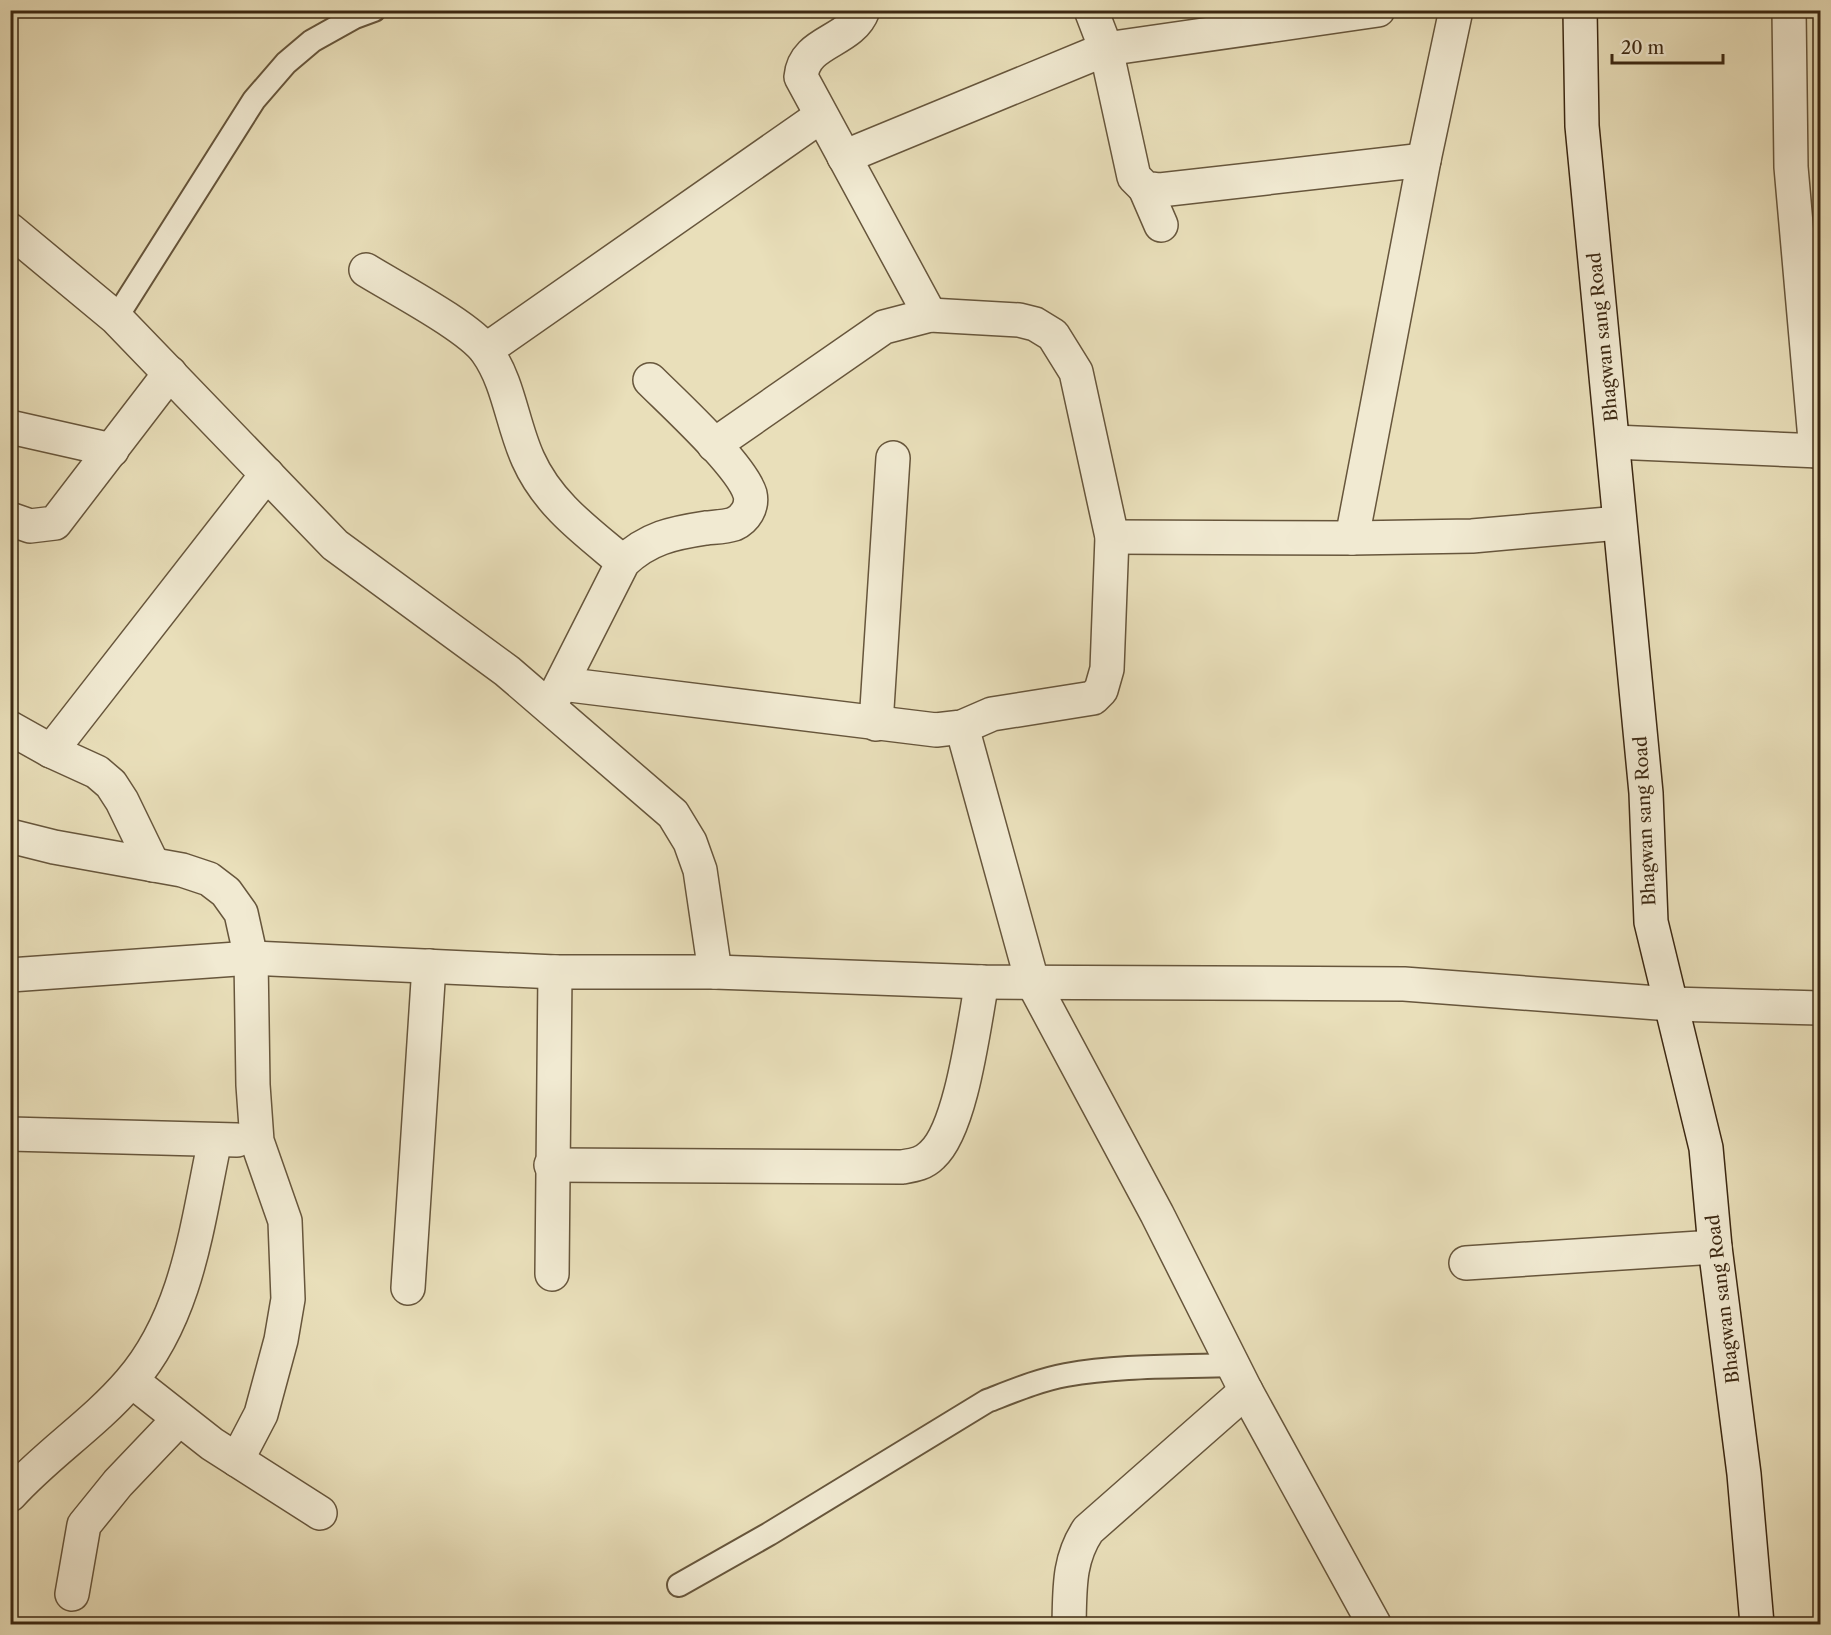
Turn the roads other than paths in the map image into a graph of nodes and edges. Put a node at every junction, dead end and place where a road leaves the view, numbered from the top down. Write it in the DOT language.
graph roads {
  1 [pos="374,10"];
  2 [pos="863,10"];
  3 [pos="1091,10"];
  4 [pos="1378,10"];
  5 [pos="1456,10"];
  6 [pos="1580,10"];
  7 [pos="1789,10"];
  8 [pos="1210,22"];
  9 [pos="1106,49"];
  10 [pos="821,116"];
  11 [pos="844,157"];
  12 [pos="1424,160"];
  13 [pos="1145,188"];
  14 [pos="1161,225"];
  15 [pos="10,230"];
  16 [pos="366,270"];
  17 [pos="930,315"];
  18 [pos="116,318"];
  19 [pos="486,350"];
  20 [pos="170,373"];
  21 [pos="650,380"];
  22 [pos="10,427"];
  23 [pos="1614,442"];
  24 [pos="714,445"];
  25 [pos="111,450"];
  26 [pos="1818,451"];
  27 [pos="892,458"];
  28 [pos="267,474"];
  29 [pos="10,519"];
  30 [pos="1619,523"];
  31 [pos="1112,537"];
  32 [pos="1352,538"];
  33 [pos="623,562"];
  34 [pos="556,695"];
  35 [pos="876,724"];
  36 [pos="962,727"];
  37 [pos="10,728"];
  38 [pos="51,751"];
  39 [pos="10,836"];
  40 [pos="153,865"];
  41 [pos="250,958"];
  42 [pos="429,966"];
  43 [pos="555,972"];
  44 [pos="715,972"];
  45 [pos="10,975"];
  46 [pos="1032,981"];
  47 [pos="982,982"];
  48 [pos="1671,1004"];
  49 [pos="1821,1008"];
  50 [pos="10,1134"];
  51 [pos="215,1140"];
  52 [pos="257,1141"];
  53 [pos="551,1164"];
  54 [pos="1715,1247"];
  55 [pos="1466,1263"];
  56 [pos="552,1274"];
  57 [pos="408,1288"];
  58 [pos="1239,1378"];
  59 [pos="132,1381"];
  60 [pos="179,1419"];
  61 [pos="237,1460"];
  62 [pos="10,1495"];
  63 [pos="320,1513"];
  64 [pos="679,1585"];
  65 [pos="72,1594"];
  66 [pos="1069,1624"];
  67 [pos="1374,1624"];
  68 [pos="1757,1624"];
  1 -- 18 [label="lane"];
  2 -- 10 [label="street"];
  3 -- 9 [label="street"];
  4 -- 8 [label="street"];
  5 -- 12 [label="street"];
  6 -- 23 [label="street, Bhagwan sang Road"];
  7 -- 26 [label="street"];
  8 -- 9 [label="street"];
  9 -- 11 [label="street"];
  9 -- 13 [label="street"];
  10 -- 11 [label="street"];
  10 -- 19 [label="street"];
  11 -- 17 [label="street"];
  12 -- 13 [label="street"];
  12 -- 32 [label="street"];
  13 -- 14 [label="street"];
  15 -- 18 [label="street"];
  16 -- 19 [label="street"];
  17 -- 24 [label="street"];
  17 -- 31 [label="street"];
  18 -- 20 [label="street"];
  19 -- 33 [label="street"];
  20 -- 25 [label="street"];
  20 -- 28 [label="street"];
  21 -- 24 [label="street"];
  22 -- 25 [label="street"];
  23 -- 26 [label="street"];
  23 -- 30 [label="street, Bhagwan sang Road"];
  24 -- 33 [label="street"];
  25 -- 29 [label="street"];
  27 -- 35 [label="street"];
  28 -- 34 [label="street"];
  28 -- 38 [label="street"];
  30 -- 32 [label="street"];
  30 -- 48 [label="street, Bhagwan sang Road"];
  31 -- 32 [label="street"];
  31 -- 36 [label="street"];
  33 -- 34 [label="street"];
  34 -- 35 [label="street"];
  34 -- 44 [label="street"];
  35 -- 36 [label="street"];
  36 -- 46 [label="street"];
  37 -- 38 [label="street"];
  38 -- 40 [label="street"];
  39 -- 40 [label="street"];
  40 -- 41 [label="street"];
  41 -- 42 [label="street"];
  41 -- 45 [label="street"];
  41 -- 52 [label="street"];
  42 -- 43 [label="street"];
  42 -- 57 [label="street"];
  43 -- 44 [label="street"];
  43 -- 53 [label="street"];
  44 -- 47 [label="street"];
  46 -- 47 [label="street"];
  46 -- 48 [label="street"];
  46 -- 58 [label="street"];
  47 -- 53 [label="street"];
  48 -- 49 [label="street"];
  48 -- 54 [label="street, Bhagwan sang Road"];
  50 -- 51 [label="street"];
  51 -- 52 [label="street"];
  51 -- 59 [label="street"];
  52 -- 61 [label="street"];
  53 -- 56 [label="street"];
  54 -- 55 [label="street"];
  54 -- 68 [label="street, Bhagwan sang Road"];
  58 -- 64 [label="lane"];
  58 -- 66 [label="street"];
  58 -- 67 [label="street"];
  59 -- 60 [label="street"];
  59 -- 62 [label="street"];
  60 -- 61 [label="street"];
  60 -- 65 [label="street"];
  61 -- 63 [label="street"];
}
